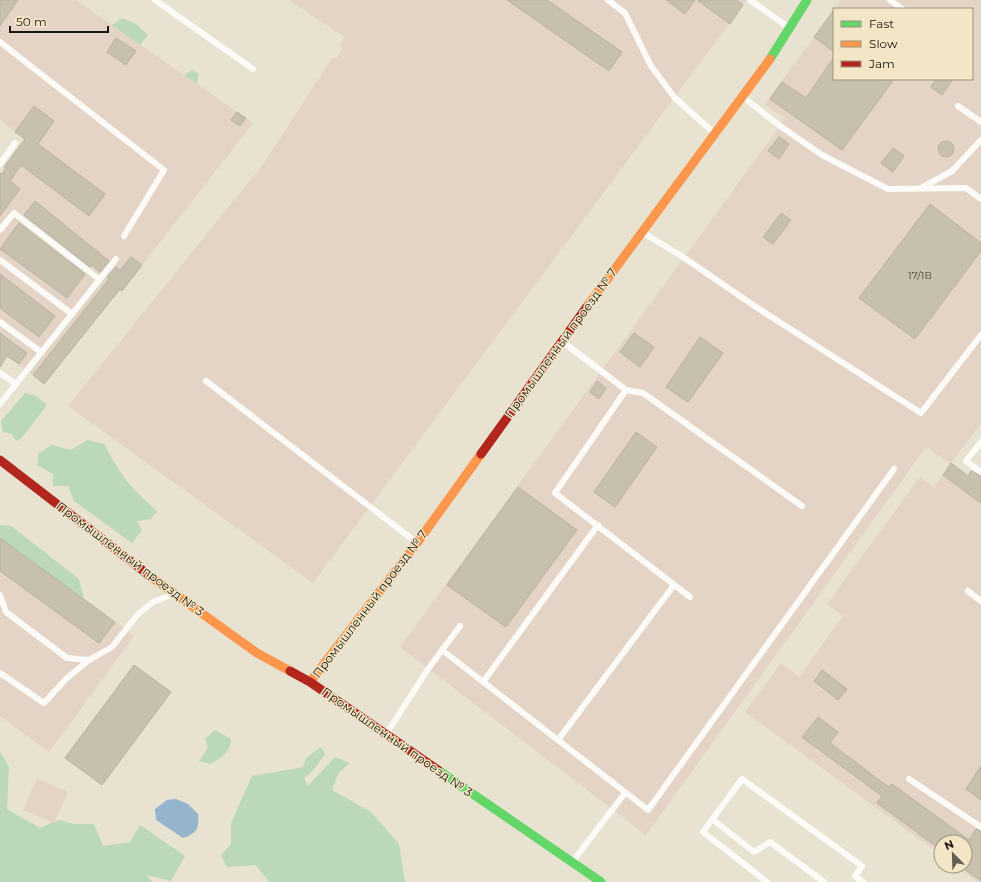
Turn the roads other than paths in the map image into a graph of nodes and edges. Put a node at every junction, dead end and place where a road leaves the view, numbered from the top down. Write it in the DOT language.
graph roads {
  1 [pos="155,0"];
  2 [pos="608,0"];
  3 [pos="750,0"];
  4 [pos="807,0"];
  5 [pos="890,0"];
  6 [pos="901,8"];
  7 [pos="789,28"];
  8 [pos="0,42"];
  9 [pos="254,69"];
  10 [pos="742,96"];
  11 [pos="958,106"];
  12 [pos="981,122"];
  13 [pos="714,133"];
  14 [pos="981,140"];
  15 [pos="15,143"];
  16 [pos="0,164"];
  17 [pos="922,188"];
  18 [pos="981,199"];
  19 [pos="0,230"];
  20 [pos="641,231"];
  21 [pos="124,236"];
  22 [pos="116,259"];
  23 [pos="0,260"];
  24 [pos="99,279"];
  25 [pos="72,314"];
  26 [pos="0,322"];
  27 [pos="981,336"];
  28 [pos="562,341"];
  29 [pos="41,352"];
  30 [pos="0,373"];
  31 [pos="206,381"];
  32 [pos="16,384"];
  33 [pos="626,390"];
  34 [pos="0,404"];
  35 [pos="981,442"];
  36 [pos="0,460"];
  37 [pos="894,469"];
  38 [pos="981,472"];
  39 [pos="802,506"];
  40 [pos="598,526"];
  41 [pos="417,543"];
  42 [pos="674,585"];
  43 [pos="968,591"];
  44 [pos="174,594"];
  45 [pos="0,595"];
  46 [pos="690,598"];
  47 [pos="981,601"];
  48 [pos="460,626"];
  49 [pos="442,650"];
  50 [pos="89,660"];
  51 [pos="0,673"];
  52 [pos="310,682"];
  53 [pos="483,682"];
  54 [pos="386,734"];
  55 [pos="558,740"];
  56 [pos="908,779"];
  57 [pos="625,792"];
  58 [pos="712,819"];
  59 [pos="981,827"];
  60 [pos="572,862"];
  61 [pos="601,882"];
  62 [pos="767,882"];
  63 [pos="824,882"];
  64 [pos="863,882"];
  1 -- 9 [label="lane"];
  2 -- 13 [label="lane"];
  3 -- 7 [label="lane"];
  4 -- 7 [label="street, Промышленный проезд № 7"];
  5 -- 6 [label="lane"];
  7 -- 10 [label="street, Промышленный проезд № 7"];
  8 -- 21 [label="lane"];
  10 -- 13 [label="street, Промышленный проезд № 7"];
  10 -- 17 [label="lane"];
  11 -- 12 [label="lane"];
  13 -- 20 [label="street, Промышленный проезд № 7"];
  14 -- 17 [label="lane"];
  15 -- 16 [label="lane"];
  17 -- 18 [label="lane"];
  19 -- 24 [label="lane"];
  20 -- 27 [label="lane"];
  20 -- 28 [label="street, Промышленный проезд № 7"];
  22 -- 24 [label="lane"];
  23 -- 25 [label="lane"];
  24 -- 25 [label="lane"];
  25 -- 29 [label="lane"];
  26 -- 29 [label="lane"];
  28 -- 33 [label="lane"];
  28 -- 41 [label="street, Промышленный проезд № 7"];
  29 -- 32 [label="lane"];
  30 -- 32 [label="lane"];
  31 -- 41 [label="lane"];
  32 -- 34 [label="lane"];
  33 -- 39 [label="lane"];
  33 -- 40 [label="lane"];
  35 -- 38 [label="lane"];
  36 -- 44 [label="street, Промышленный проезд № 3"];
  37 -- 57 [label="lane"];
  40 -- 42 [label="lane"];
  40 -- 53 [label="lane"];
  41 -- 52 [label="street, Промышленный проезд № 7"];
  42 -- 46 [label="lane"];
  42 -- 55 [label="lane"];
  43 -- 47 [label="lane"];
  44 -- 50 [label="lane"];
  44 -- 52 [label="street, Промышленный проезд № 3"];
  45 -- 50 [label="lane"];
  48 -- 49 [label="lane"];
  49 -- 53 [label="lane"];
  49 -- 54 [label="lane"];
  50 -- 51 [label="lane"];
  52 -- 54 [label="street, Промышленный проезд № 3"];
  53 -- 55 [label="lane"];
  54 -- 60 [label="street, Промышленный проезд № 3"];
  55 -- 57 [label="lane"];
  56 -- 59 [label="lane"];
  57 -- 60 [label="lane"];
  58 -- 62 [label="lane"];
  58 -- 63 [label="lane"];
  58 -- 64 [label="lane"];
  60 -- 61 [label="street, Промышленный проезд № 3"];
}
